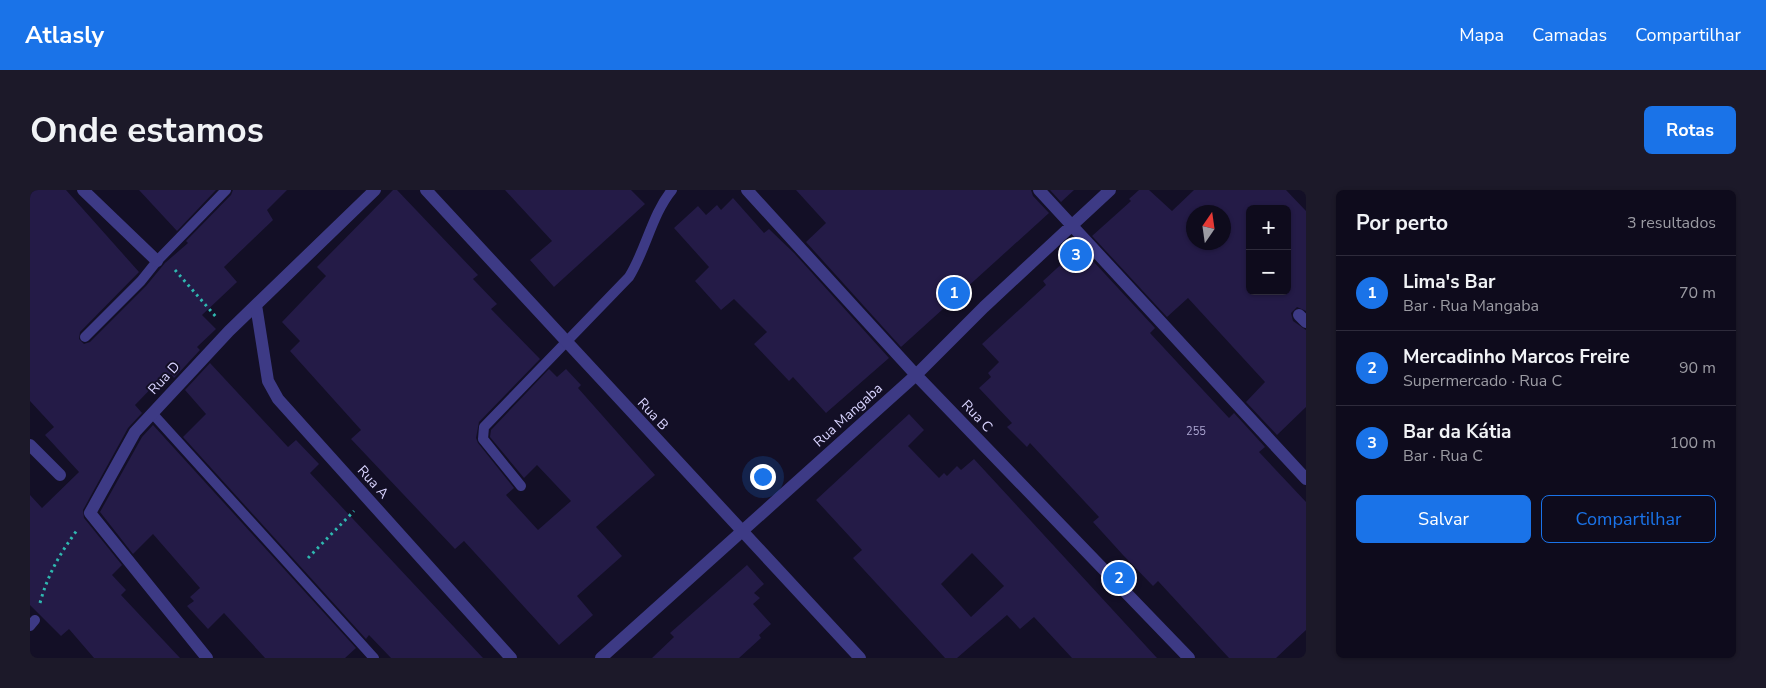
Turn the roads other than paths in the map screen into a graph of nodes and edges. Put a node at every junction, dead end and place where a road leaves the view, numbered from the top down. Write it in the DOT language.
graph roads {
  1 [pos="83,190"];
  2 [pos="226,190"];
  3 [pos="375,190"];
  4 [pos="426,190"];
  5 [pos="672,190"];
  6 [pos="747,190"];
  7 [pos="1039,190"];
  8 [pos="1110,190"];
  9 [pos="1071,226"];
  10 [pos="157,261"];
  11 [pos="256,305"];
  12 [pos="85,337"];
  13 [pos="567,344"];
  14 [pos="916,375"];
  15 [pos="152,413"];
  16 [pos="30,445"];
  17 [pos="60,475"];
  18 [pos="1306,479"];
  19 [pos="521,486"];
  20 [pos="741,530"];
  21 [pos="207,658"];
  22 [pos="374,658"];
  23 [pos="511,658"];
  24 [pos="601,658"];
  25 [pos="860,658"];
  26 [pos="1190,658"];
  1 -- 10 [label="street"];
  2 -- 10 [label="lane"];
  3 -- 11 [label="street, Rua D"];
  4 -- 13 [label="street, Rua B"];
  5 -- 13 [label="lane"];
  6 -- 14 [label="street, Rua C"];
  7 -- 9 [label="street"];
  8 -- 9 [label="street, Rua Mangaba"];
  9 -- 14 [label="street, Rua Mangaba"];
  9 -- 18 [label="street"];
  10 -- 12 [label="lane"];
  11 -- 15 [label="street, Rua D"];
  11 -- 23 [label="street, Rua A"];
  13 -- 19 [label="lane"];
  13 -- 20 [label="street, Rua B"];
  14 -- 20 [label="street, Rua Mangaba"];
  14 -- 26 [label="street, Rua C"];
  15 -- 21 [label="street, Rua D"];
  15 -- 22 [label="lane"];
  16 -- 17 [label="street"];
  20 -- 24 [label="street, Rua Mangaba"];
  20 -- 25 [label="street, Rua B"];
}
